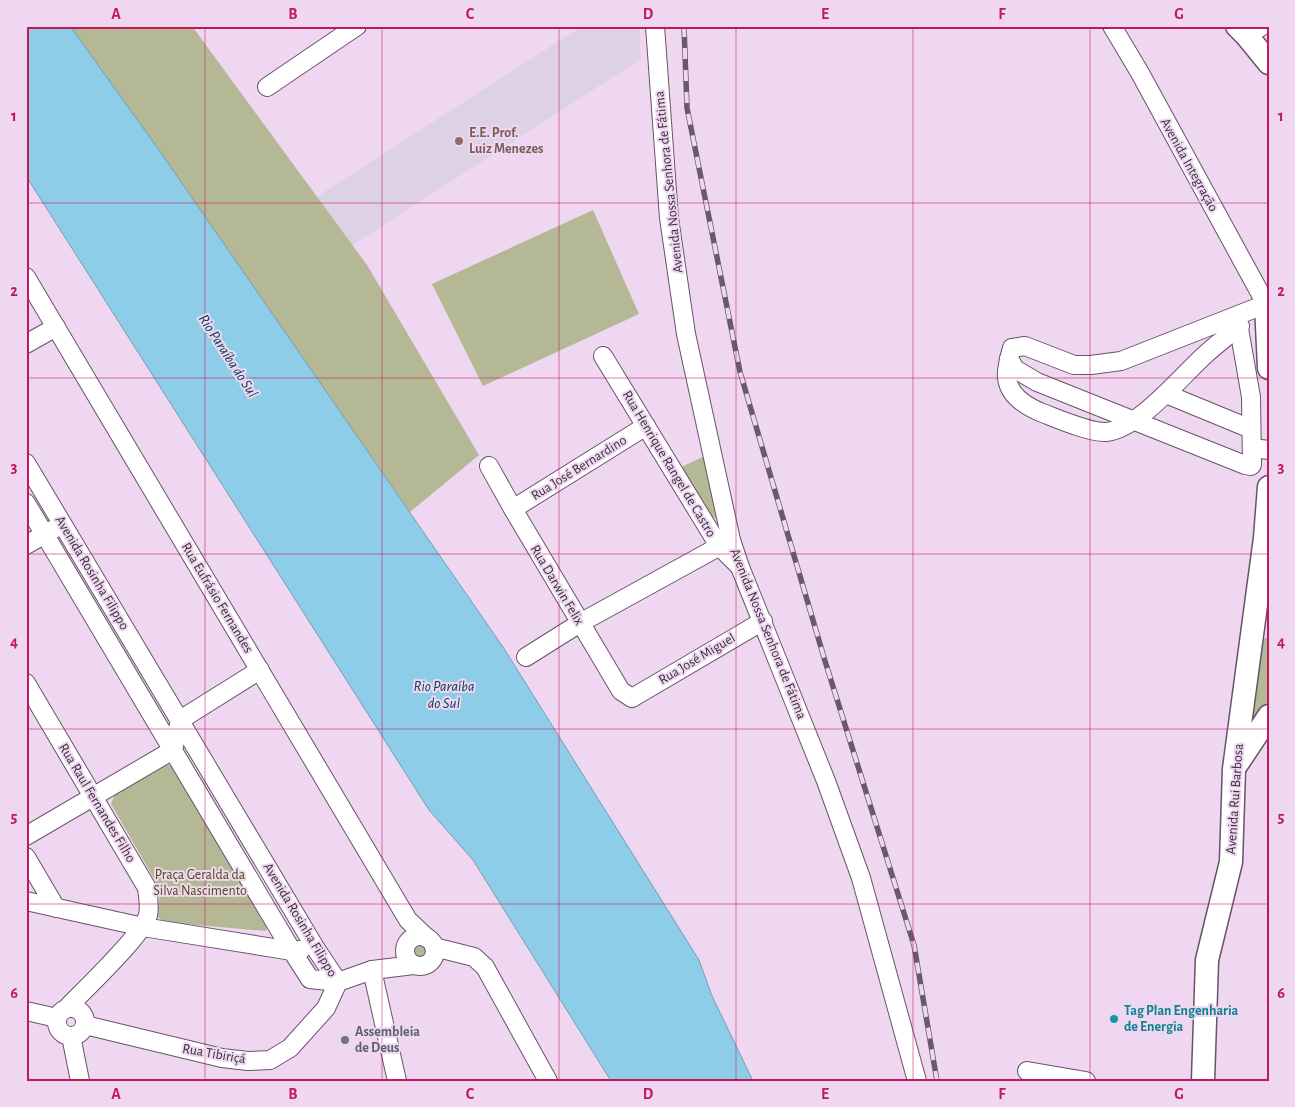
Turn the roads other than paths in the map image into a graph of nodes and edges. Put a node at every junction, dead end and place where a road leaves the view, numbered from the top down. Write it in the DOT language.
graph roads {
  1 [pos="357,26"];
  2 [pos="655,26"];
  3 [pos="1112,26"];
  4 [pos="1249,29"];
  5 [pos="1269,63"];
  6 [pos="267,87"];
  7 [pos="26,276"];
  8 [pos="1267,303"];
  9 [pos="1239,321"];
  10 [pos="56,327"];
  11 [pos="26,344"];
  12 [pos="603,356"];
  13 [pos="1008,359"];
  14 [pos="1269,368"];
  15 [pos="1166,394"];
  16 [pos="1133,421"];
  17 [pos="646,426"];
  18 [pos="1251,429"];
  19 [pos="1260,449"];
  20 [pos="26,463"];
  21 [pos="489,466"];
  22 [pos="1269,487"];
  23 [pos="26,503"];
  24 [pos="513,509"];
  25 [pos="62,524"];
  26 [pos="45,534"];
  27 [pos="725,543"];
  28 [pos="26,545"];
  29 [pos="763,620"];
  30 [pos="1262,621"];
  31 [pos="580,623"];
  32 [pos="526,657"];
  33 [pos="260,670"];
  34 [pos="26,683"];
  35 [pos="632,698"];
  36 [pos="1269,716"];
  37 [pos="180,720"];
  38 [pos="173,750"];
  39 [pos="1234,769"];
  40 [pos="94,797"];
  41 [pos="26,836"];
  42 [pos="26,857"];
  43 [pos="26,901"];
  44 [pos="56,908"];
  45 [pos="107,919"];
  46 [pos="408,920"];
  47 [pos="143,927"];
  48 [pos="408,943"];
  49 [pos="316,949"];
  50 [pos="292,951"];
  51 [pos="119,953"];
  52 [pos="427,953"];
  53 [pos="372,970"];
  54 [pos="338,982"];
  55 [pos="26,1012"];
  56 [pos="62,1013"];
  57 [pos="78,1031"];
  58 [pos="1027,1071"];
  59 [pos="80,1081"];
  60 [pos="397,1081"];
  61 [pos="548,1081"];
  62 [pos="916,1081"];
  63 [pos="1086,1081"];
  64 [pos="1203,1081"];
  1 -- 6 [label="street"];
  2 -- 27 [label="street, Avenida Nossa Senhora de Fátima"];
  3 -- 8 [label="street, Avenida Integração"];
  4 -- 5 [label="main road"];
  7 -- 10 [label="street, Rua Eufrásio Fernandes"];
  8 -- 9 [label="street"];
  8 -- 14 [label="main road"];
  9 -- 13 [label="street"];
  9 -- 15 [label="street"];
  9 -- 18 [label="street"];
  10 -- 11 [label="street"];
  10 -- 33 [label="street, Rua Eufrásio Fernandes"];
  12 -- 17 [label="street, Rua Henrique Rangel de Castro"];
  13 -- 16 [label="street"];
  13 -- 16 [label="street"];
  15 -- 16 [label="street"];
  15 -- 18 [label="street"];
  16 -- 19 [label="street"];
  17 -- 24 [label="street, Rua José Bernardino"];
  17 -- 27 [label="street, Rua Henrique Rangel de Castro"];
  18 -- 19 [label="street"];
  20 -- 25 [label="street, Avenida Rosinha Filippo"];
  21 -- 24 [label="street, Rua Darwin Felix"];
  22 -- 30 [label="main road, Avenida Rui Barbosa"];
  23 -- 26 [label="street, Avenida Rosinha Filippo"];
  24 -- 31 [label="street, Rua Darwin Felix"];
  25 -- 26 [label="street"];
  25 -- 37 [label="street, Avenida Rosinha Filippo"];
  26 -- 28 [label="street"];
  26 -- 38 [label="street, Avenida Rosinha Filippo"];
  27 -- 29 [label="street, Avenida Nossa Senhora de Fátima"];
  27 -- 31 [label="street"];
  29 -- 35 [label="street, Rua José Miguel"];
  29 -- 62 [label="street, Avenida Nossa Senhora de Fátima"];
  30 -- 39 [label="main road, Avenida Rui Barbosa"];
  31 -- 32 [label="street"];
  31 -- 35 [label="street, Rua Darwin Felix"];
  33 -- 37 [label="street"];
  33 -- 46 [label="street, Rua Eufrásio Fernandes"];
  34 -- 40 [label="street, Rua Raul Fernandes Filho"];
  36 -- 39 [label="main road"];
  37 -- 38 [label="street"];
  37 -- 49 [label="street, Avenida Rosinha Filippo"];
  38 -- 40 [label="street"];
  38 -- 50 [label="street, Avenida Rosinha Filippo"];
  39 -- 64 [label="main road, Avenida Rui Barbosa"];
  40 -- 41 [label="street"];
  40 -- 47 [label="street, Rua Raul Fernandes Filho"];
  42 -- 44 [label="street"];
  43 -- 44 [label="street"];
  44 -- 45 [label="street"];
  45 -- 47 [label="street"];
  45 -- 51 [label="street"];
  46 -- 48 [label="street"];
  46 -- 52 [label="street"];
  47 -- 50 [label="street"];
  47 -- 51 [label="street"];
  48 -- 52 [label="street"];
  48 -- 52 [label="street"];
  48 -- 53 [label="street"];
  49 -- 50 [label="street"];
  49 -- 54 [label="street, Avenida Rosinha Filippo"];
  50 -- 54 [label="street, Avenida Rosinha Filippo"];
  51 -- 56 [label="street"];
  52 -- 53 [label="street"];
  52 -- 61 [label="street"];
  53 -- 54 [label="street"];
  53 -- 60 [label="street"];
  54 -- 57 [label="street, Rua Tibiriçá"];
  55 -- 56 [label="street"];
  56 -- 57 [label="street"];
  56 -- 57 [label="street"];
  57 -- 59 [label="street"];
  58 -- 63 [label="street"];
}
